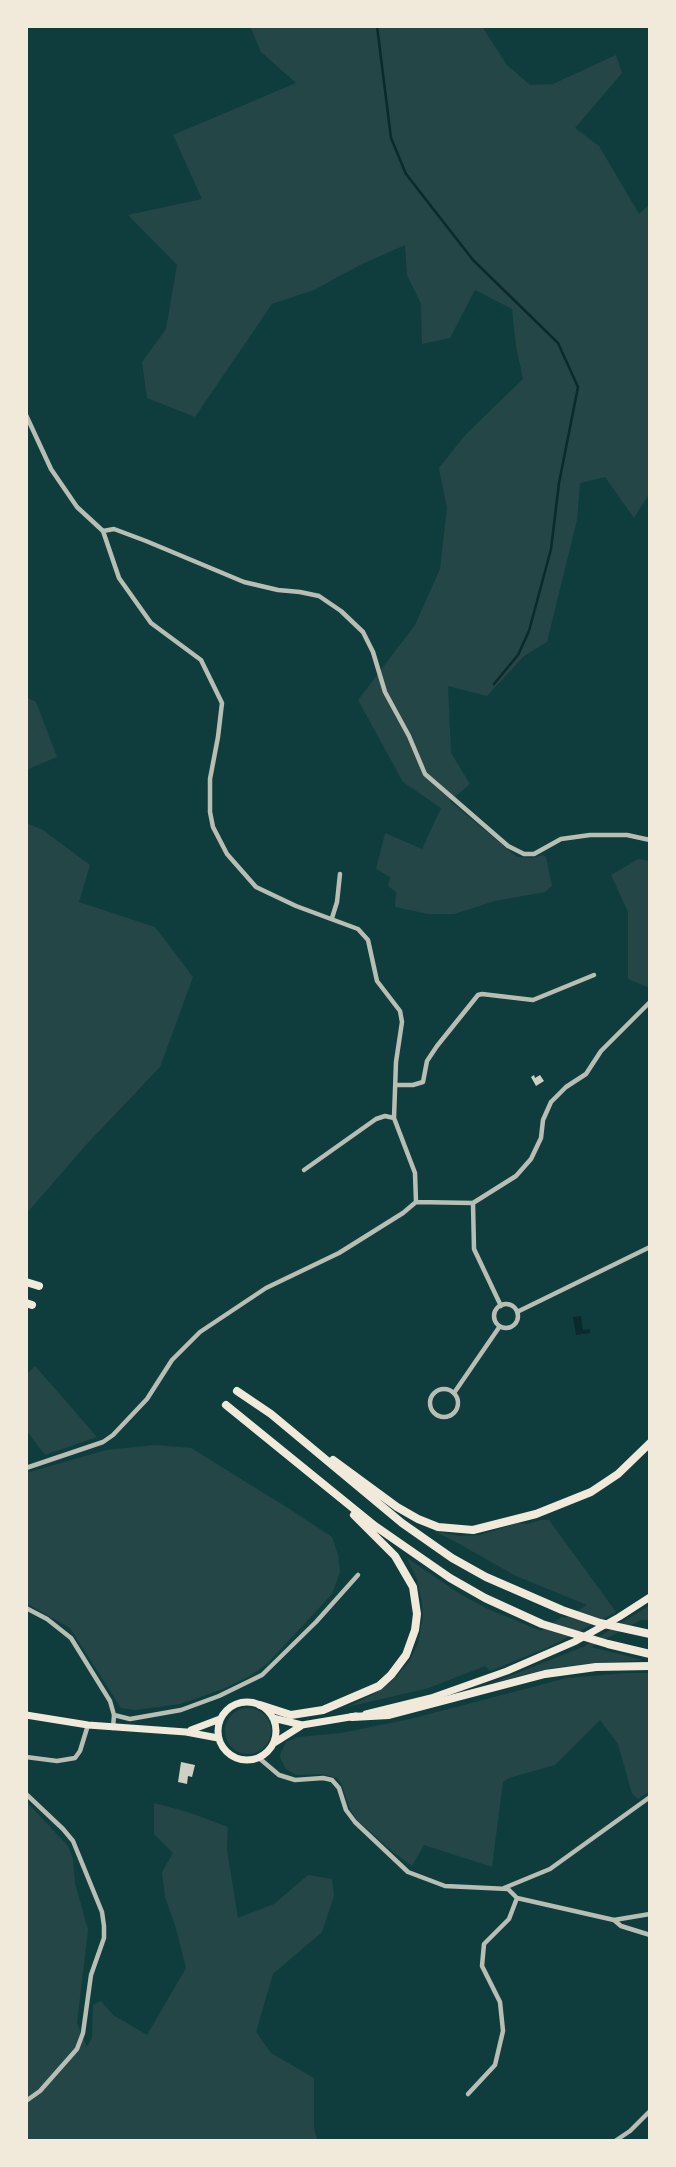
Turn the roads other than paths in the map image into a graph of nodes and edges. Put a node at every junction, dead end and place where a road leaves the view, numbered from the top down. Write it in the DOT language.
graph roads {
  1 [pos="26,415"];
  2 [pos="104,531"];
  3 [pos="650,840"];
  4 [pos="340,874"];
  5 [pos="332,918"];
  6 [pos="594,975"];
  7 [pos="650,1002"];
  8 [pos="396,1085"];
  9 [pos="394,1118"];
  10 [pos="304,1170"];
  11 [pos="416,1202"];
  12 [pos="473,1202"];
  13 [pos="650,1247"];
  14 [pos="26,1282"];
  15 [pos="39,1286"];
  16 [pos="501,1306"];
  17 [pos="517,1312"];
  18 [pos="500,1326"];
  19 [pos="237,1391"];
  20 [pos="454,1393"];
  21 [pos="226,1405"];
  22 [pos="270,1414"];
  23 [pos="650,1443"];
  24 [pos="298,1462"];
  25 [pos="26,1468"];
  26 [pos="358,1576"];
  27 [pos="650,1597"];
  28 [pos="26,1608"];
  29 [pos="650,1634"];
  30 [pos="650,1654"];
  31 [pos="650,1666"];
  32 [pos="260,1705"];
  33 [pos="26,1715"];
  34 [pos="114,1715"];
  35 [pos="352,1717"];
  36 [pos="273,1718"];
  37 [pos="220,1720"];
  38 [pos="88,1725"];
  39 [pos="302,1725"];
  40 [pos="113,1728"];
  41 [pos="186,1732"];
  42 [pos="218,1738"];
  43 [pos="274,1743"];
  44 [pos="26,1757"];
  45 [pos="260,1758"];
  46 [pos="26,1794"];
  47 [pos="650,1797"];
  48 [pos="503,1888"];
  49 [pos="517,1898"];
  50 [pos="650,1914"];
  51 [pos="614,1920"];
  52 [pos="650,1935"];
  53 [pos="468,2094"];
  54 [pos="26,2101"];
  55 [pos="650,2110"];
  56 [pos="615,2141"];
  1 -- 2 [label="street"];
  2 -- 3 [label="street"];
  2 -- 5 [label="street"];
  4 -- 5 [label="street"];
  5 -- 8 [label="street"];
  6 -- 8 [label="street"];
  7 -- 12 [label="street"];
  8 -- 9 [label="street"];
  9 -- 10 [label="street"];
  9 -- 11 [label="street"];
  11 -- 12 [label="street"];
  11 -- 25 [label="street"];
  12 -- 16 [label="street"];
  13 -- 17 [label="street"];
  14 -- 15 [label="highway"];
  16 -- 17 [label="street"];
  16 -- 18 [label="street"];
  17 -- 18 [label="street"];
  18 -- 20 [label="street"];
  19 -- 22 [label="highway"];
  20 -- 20 [label="street"];
  21 -- 24 [label="highway"];
  22 -- 23 [label="highway"];
  22 -- 29 [label="highway"];
  24 -- 30 [label="highway"];
  24 -- 32 [label="highway"];
  26 -- 34 [label="street"];
  27 -- 35 [label="highway"];
  28 -- 34 [label="street"];
  31 -- 35 [label="highway"];
  32 -- 36 [label="highway"];
  32 -- 37 [label="highway"];
  33 -- 38 [label="highway"];
  34 -- 40 [label="street"];
  35 -- 39 [label="highway"];
  36 -- 39 [label="highway"];
  36 -- 43 [label="highway"];
  37 -- 41 [label="highway"];
  37 -- 42 [label="highway"];
  38 -- 40 [label="highway"];
  38 -- 44 [label="street"];
  39 -- 43 [label="highway"];
  40 -- 41 [label="highway"];
  41 -- 42 [label="highway"];
  42 -- 45 [label="highway"];
  43 -- 45 [label="highway"];
  45 -- 48 [label="street"];
  46 -- 54 [label="street"];
  47 -- 48 [label="street"];
  48 -- 49 [label="street"];
  49 -- 51 [label="street"];
  49 -- 53 [label="street"];
  50 -- 51 [label="street"];
  51 -- 52 [label="street"];
  55 -- 56 [label="street"];
}
